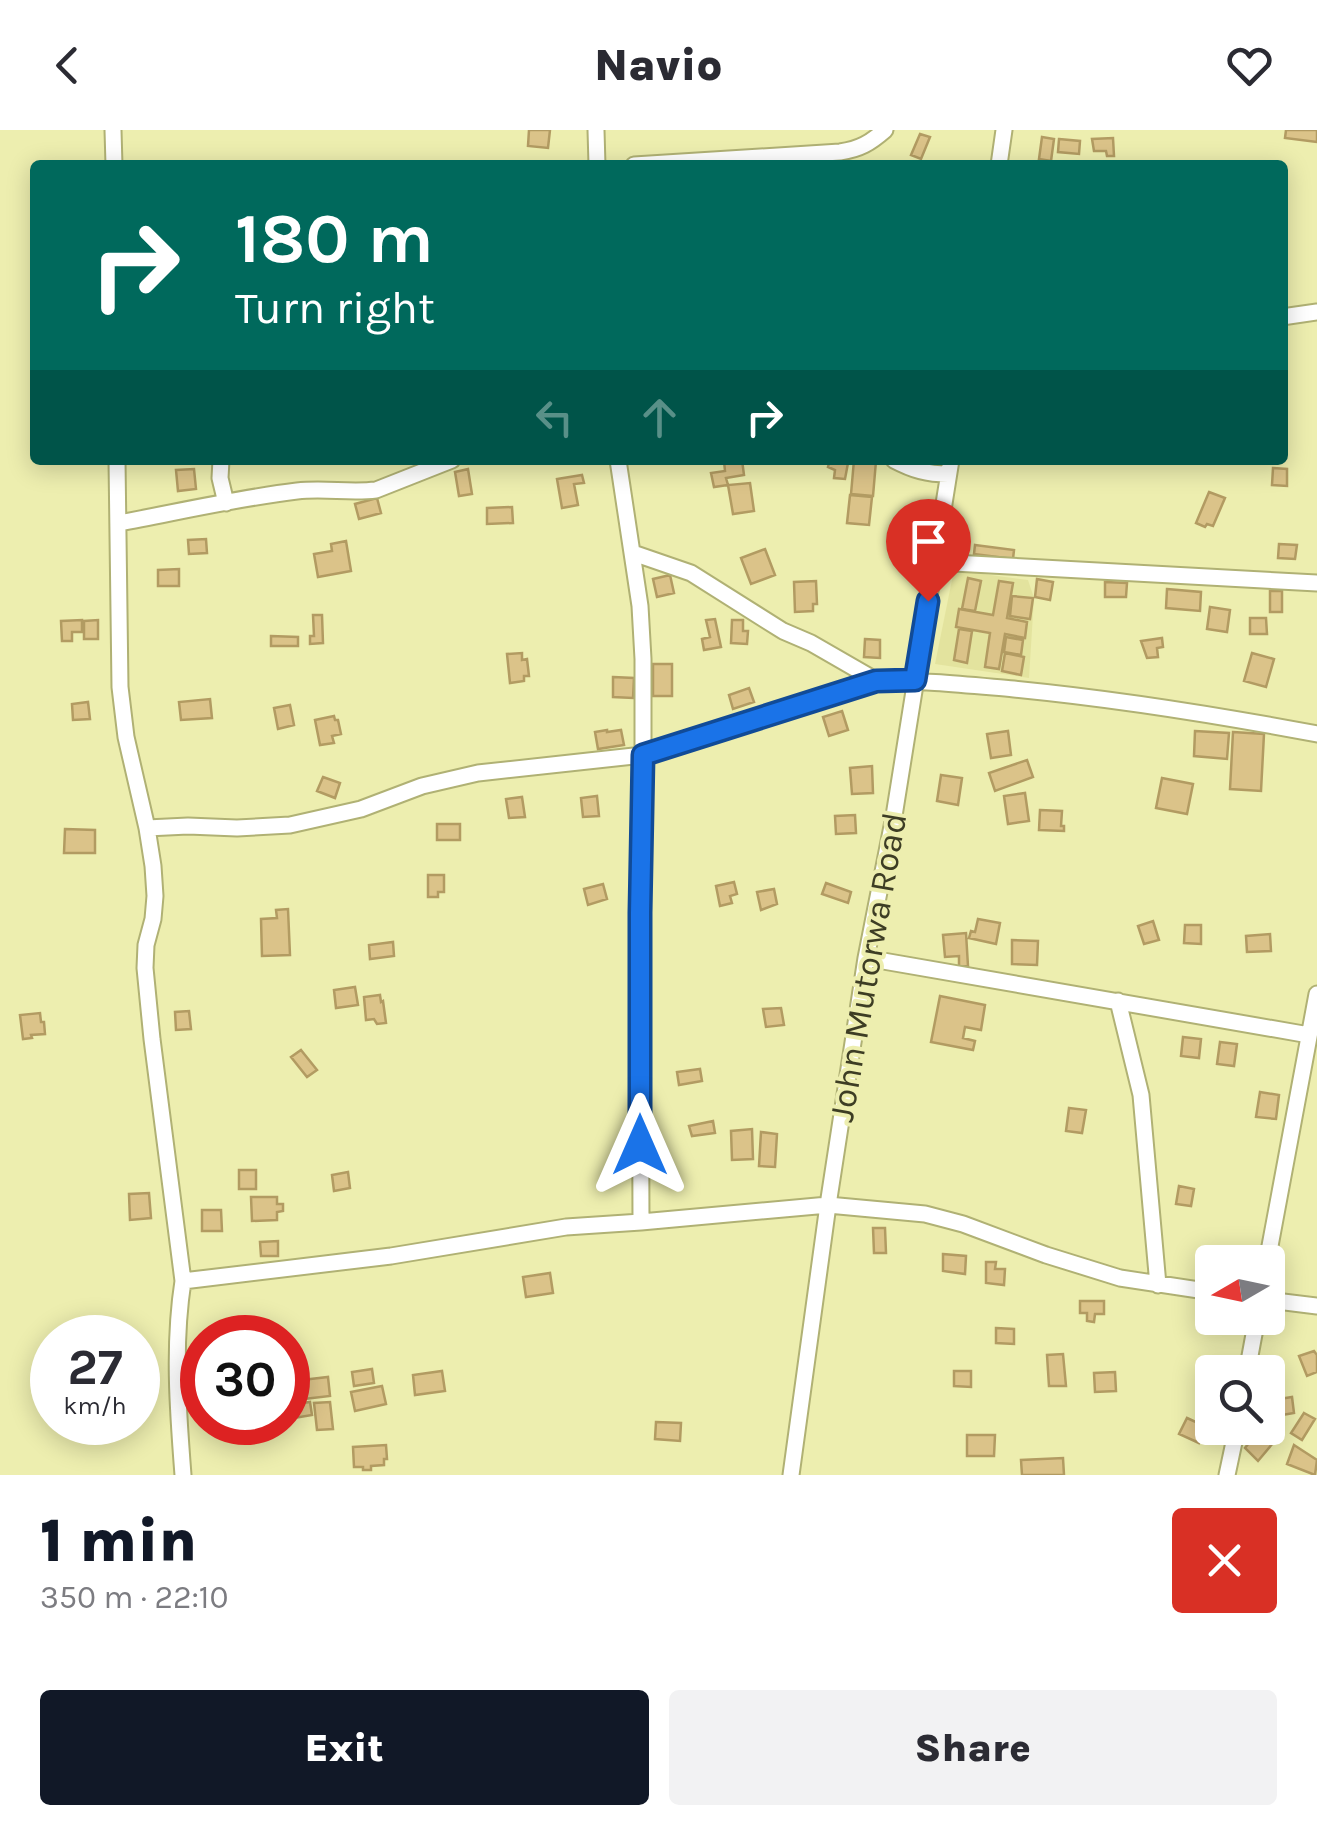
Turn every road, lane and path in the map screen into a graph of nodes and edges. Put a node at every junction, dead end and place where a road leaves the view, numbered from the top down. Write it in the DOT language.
graph roads {
  1 [pos="114,130"];
  2 [pos="596,130"];
  3 [pos="885,130"];
  4 [pos="1004,130"];
  5 [pos="114,160"];
  6 [pos="596,160"];
  7 [pos="713,160"];
  8 [pos="1000,160"];
  9 [pos="1317,312"];
  10 [pos="1288,316"];
  11 [pos="117,465"];
  12 [pos="221,465"];
  13 [pos="439,465"];
  14 [pos="619,465"];
  15 [pos="906,465"];
  16 [pos="949,467"];
  17 [pos="226,503"];
  18 [pos="119,523"];
  19 [pos="633,553"];
  20 [pos="935,562"];
  21 [pos="1317,584"];
  22 [pos="915,680"];
  23 [pos="876,681"];
  24 [pos="1317,734"];
  25 [pos="643,755"];
  26 [pos="147,828"];
  27 [pos="866,958"];
  28 [pos="1317,994"];
  29 [pos="1118,1002"];
  30 [pos="1309,1035"];
  31 [pos="1311,1057"];
  32 [pos="828,1204"];
  33 [pos="640,1222"];
  34 [pos="1271,1245"];
  35 [pos="184,1281"];
  36 [pos="1158,1284"];
  37 [pos="1195,1289"];
  38 [pos="1285,1302"];
  39 [pos="1317,1306"];
  40 [pos="1234,1445"];
  41 [pos="184,1475"];
  42 [pos="791,1475"];
  43 [pos="1228,1475"];
  1 -- 5 [label="street"];
  2 -- 6 [label="street"];
  3 -- 7 [label="street"];
  4 -- 8 [label="street"];
  9 -- 10 [label="street"];
  11 -- 18 [label="street"];
  12 -- 17 [label="street"];
  13 -- 17 [label="street"];
  14 -- 19 [label="street"];
  15 -- 16 [label="street"];
  16 -- 20 [label="street, John Mutorwa Road"];
  17 -- 18 [label="street"];
  18 -- 26 [label="street"];
  19 -- 23 [label="street"];
  19 -- 25 [label="street"];
  20 -- 21 [label="street"];
  20 -- 22 [label="street, John Mutorwa Road"];
  22 -- 23 [label="street"];
  22 -- 24 [label="street"];
  22 -- 27 [label="street, John Mutorwa Road"];
  23 -- 25 [label="street"];
  25 -- 26 [label="street"];
  25 -- 33 [label="street"];
  26 -- 35 [label="street"];
  27 -- 29 [label="street"];
  27 -- 32 [label="street, John Mutorwa Road"];
  28 -- 30 [label="street"];
  29 -- 30 [label="street"];
  29 -- 36 [label="street"];
  30 -- 31 [label="street"];
  31 -- 34 [label="street"];
  32 -- 33 [label="street"];
  32 -- 36 [label="street"];
  32 -- 42 [label="street, John Mutorwa Road"];
  33 -- 35 [label="street"];
  35 -- 41 [label="street"];
  36 -- 37 [label="street"];
  38 -- 39 [label="street"];
  40 -- 43 [label="street"];
}
